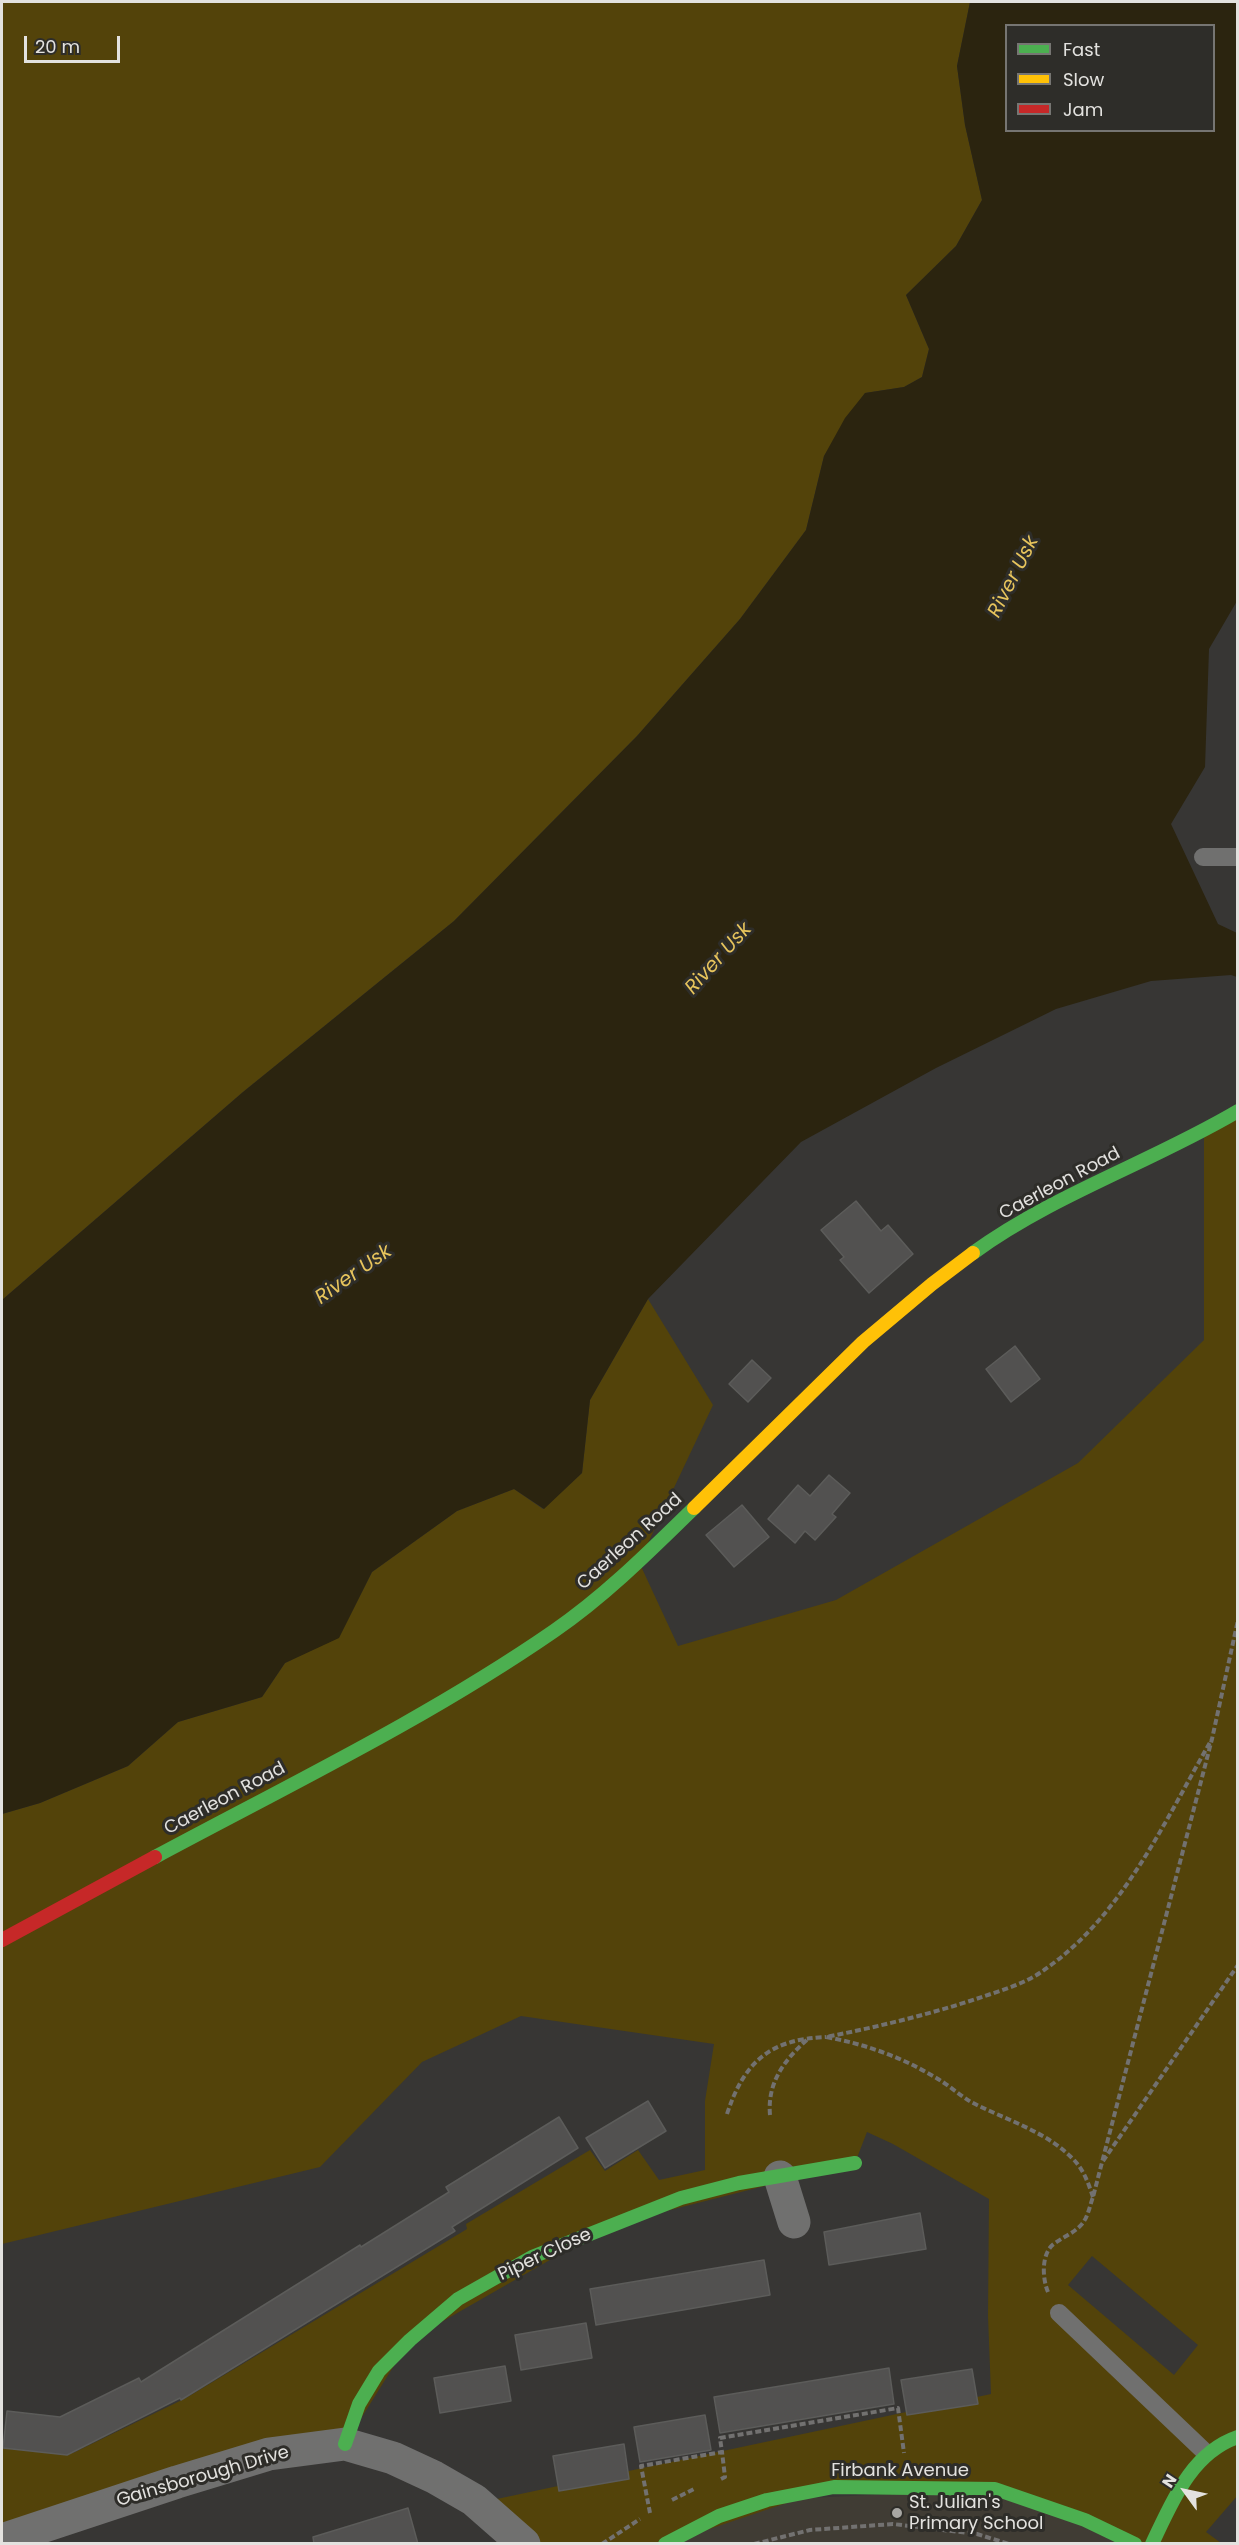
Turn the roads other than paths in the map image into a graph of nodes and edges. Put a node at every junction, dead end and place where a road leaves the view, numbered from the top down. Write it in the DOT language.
graph roads {
  1 [pos="1203,857"];
  2 [pos="1238,857"];
  3 [pos="1238,1111"];
  4 [pos="2,1940"];
  5 [pos="855,2163"];
  6 [pos="780,2176"];
  7 [pos="794,2222"];
  8 [pos="1059,2313"];
  9 [pos="1238,2437"];
  10 [pos="345,2444"];
  11 [pos="1205,2452"];
  12 [pos="51,2534"];
  13 [pos="2,2540"];
  14 [pos="524,2544"];
  15 [pos="665,2544"];
  16 [pos="1135,2544"];
  17 [pos="1152,2544"];
  1 -- 2 [label="lane"];
  3 -- 4 [label="main road, Caerleon Road"];
  5 -- 6 [label="main road, Piper Close"];
  6 -- 7 [label="street"];
  6 -- 10 [label="main road, Piper Close"];
  8 -- 11 [label="lane"];
  9 -- 11 [label="main road"];
  10 -- 12 [label="street, Gainsborough Drive"];
  10 -- 14 [label="street, Gainsborough Drive"];
  11 -- 17 [label="main road"];
  12 -- 13 [label="street, Gainsborough Drive"];
  15 -- 16 [label="main road, Firbank Avenue"];
}
